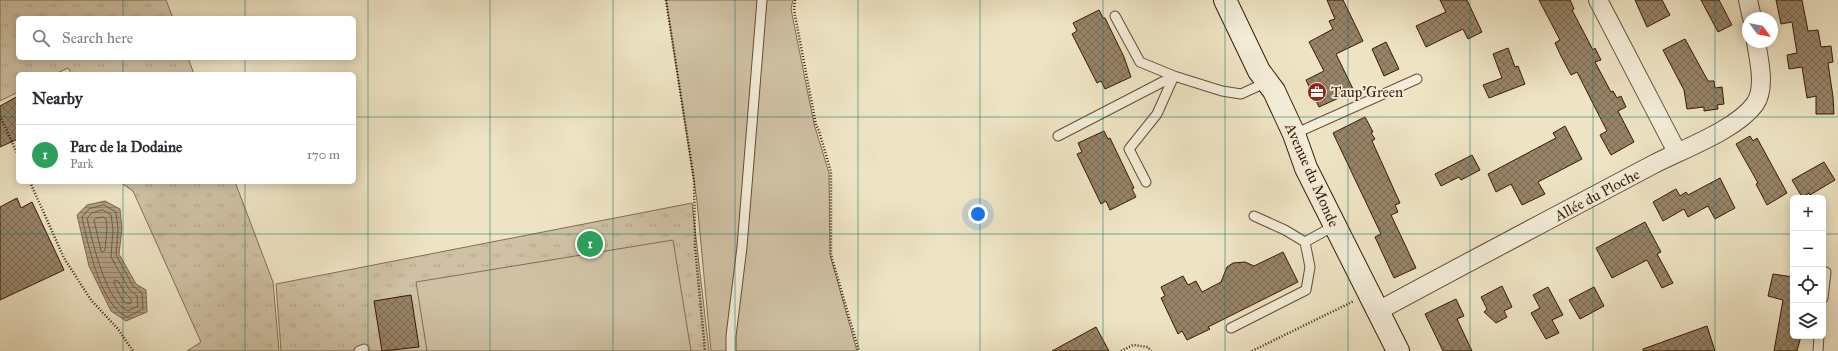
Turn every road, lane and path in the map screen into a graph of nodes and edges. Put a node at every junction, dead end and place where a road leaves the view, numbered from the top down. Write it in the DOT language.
graph roads {
  1 [pos="666,0"];
  2 [pos="762,0"];
  3 [pos="795,0"];
  4 [pos="1225,0"];
  5 [pos="1598,0"];
  6 [pos="1748,0"];
  7 [pos="1751,12"];
  8 [pos="1115,16"];
  9 [pos="1757,48"];
  10 [pos="1174,76"];
  11 [pos="1417,78"];
  12 [pos="1267,82"];
  13 [pos="0,116"];
  14 [pos="1294,134"];
  15 [pos="1058,136"];
  16 [pos="16,151"];
  17 [pos="1677,152"];
  18 [pos="1146,182"];
  19 [pos="31,184"];
  20 [pos="1254,216"];
  21 [pos="1334,226"];
  22 [pos="1305,242"];
  23 [pos="1374,303"];
  24 [pos="1230,328"];
  25 [pos="1819,339"];
  26 [pos="132,351"];
  27 [pos="705,351"];
  28 [pos="731,351"];
  29 [pos="859,351"];
  30 [pos="1122,351"];
  31 [pos="1151,351"];
  32 [pos="1252,351"];
  33 [pos="1398,351"];
  34 [pos="1818,351"];
  1 -- 27 [label="path"];
  2 -- 28 [label="lane"];
  3 -- 29 [label="path"];
  4 -- 12 [label="street, Avenue du Monde"];
  5 -- 17 [label="street"];
  6 -- 7 [label="street"];
  8 -- 10 [label="lane"];
  9 -- 17 [label="street, Allée du Ploche"];
  10 -- 12 [label="lane"];
  10 -- 15 [label="lane"];
  10 -- 18 [label="lane"];
  11 -- 14 [label="lane"];
  12 -- 14 [label="street, Avenue du Monde"];
  13 -- 16 [label="path"];
  14 -- 21 [label="street, Avenue du Monde"];
  17 -- 23 [label="street, Allée du Ploche"];
  19 -- 26 [label="path"];
  20 -- 22 [label="lane"];
  21 -- 22 [label="lane"];
  21 -- 23 [label="street, Avenue du Monde"];
  22 -- 24 [label="lane"];
  23 -- 32 [label="path"];
  23 -- 33 [label="street, Avenue du Monde"];
  25 -- 34 [label="lane"];
  30 -- 31 [label="path"];
}
